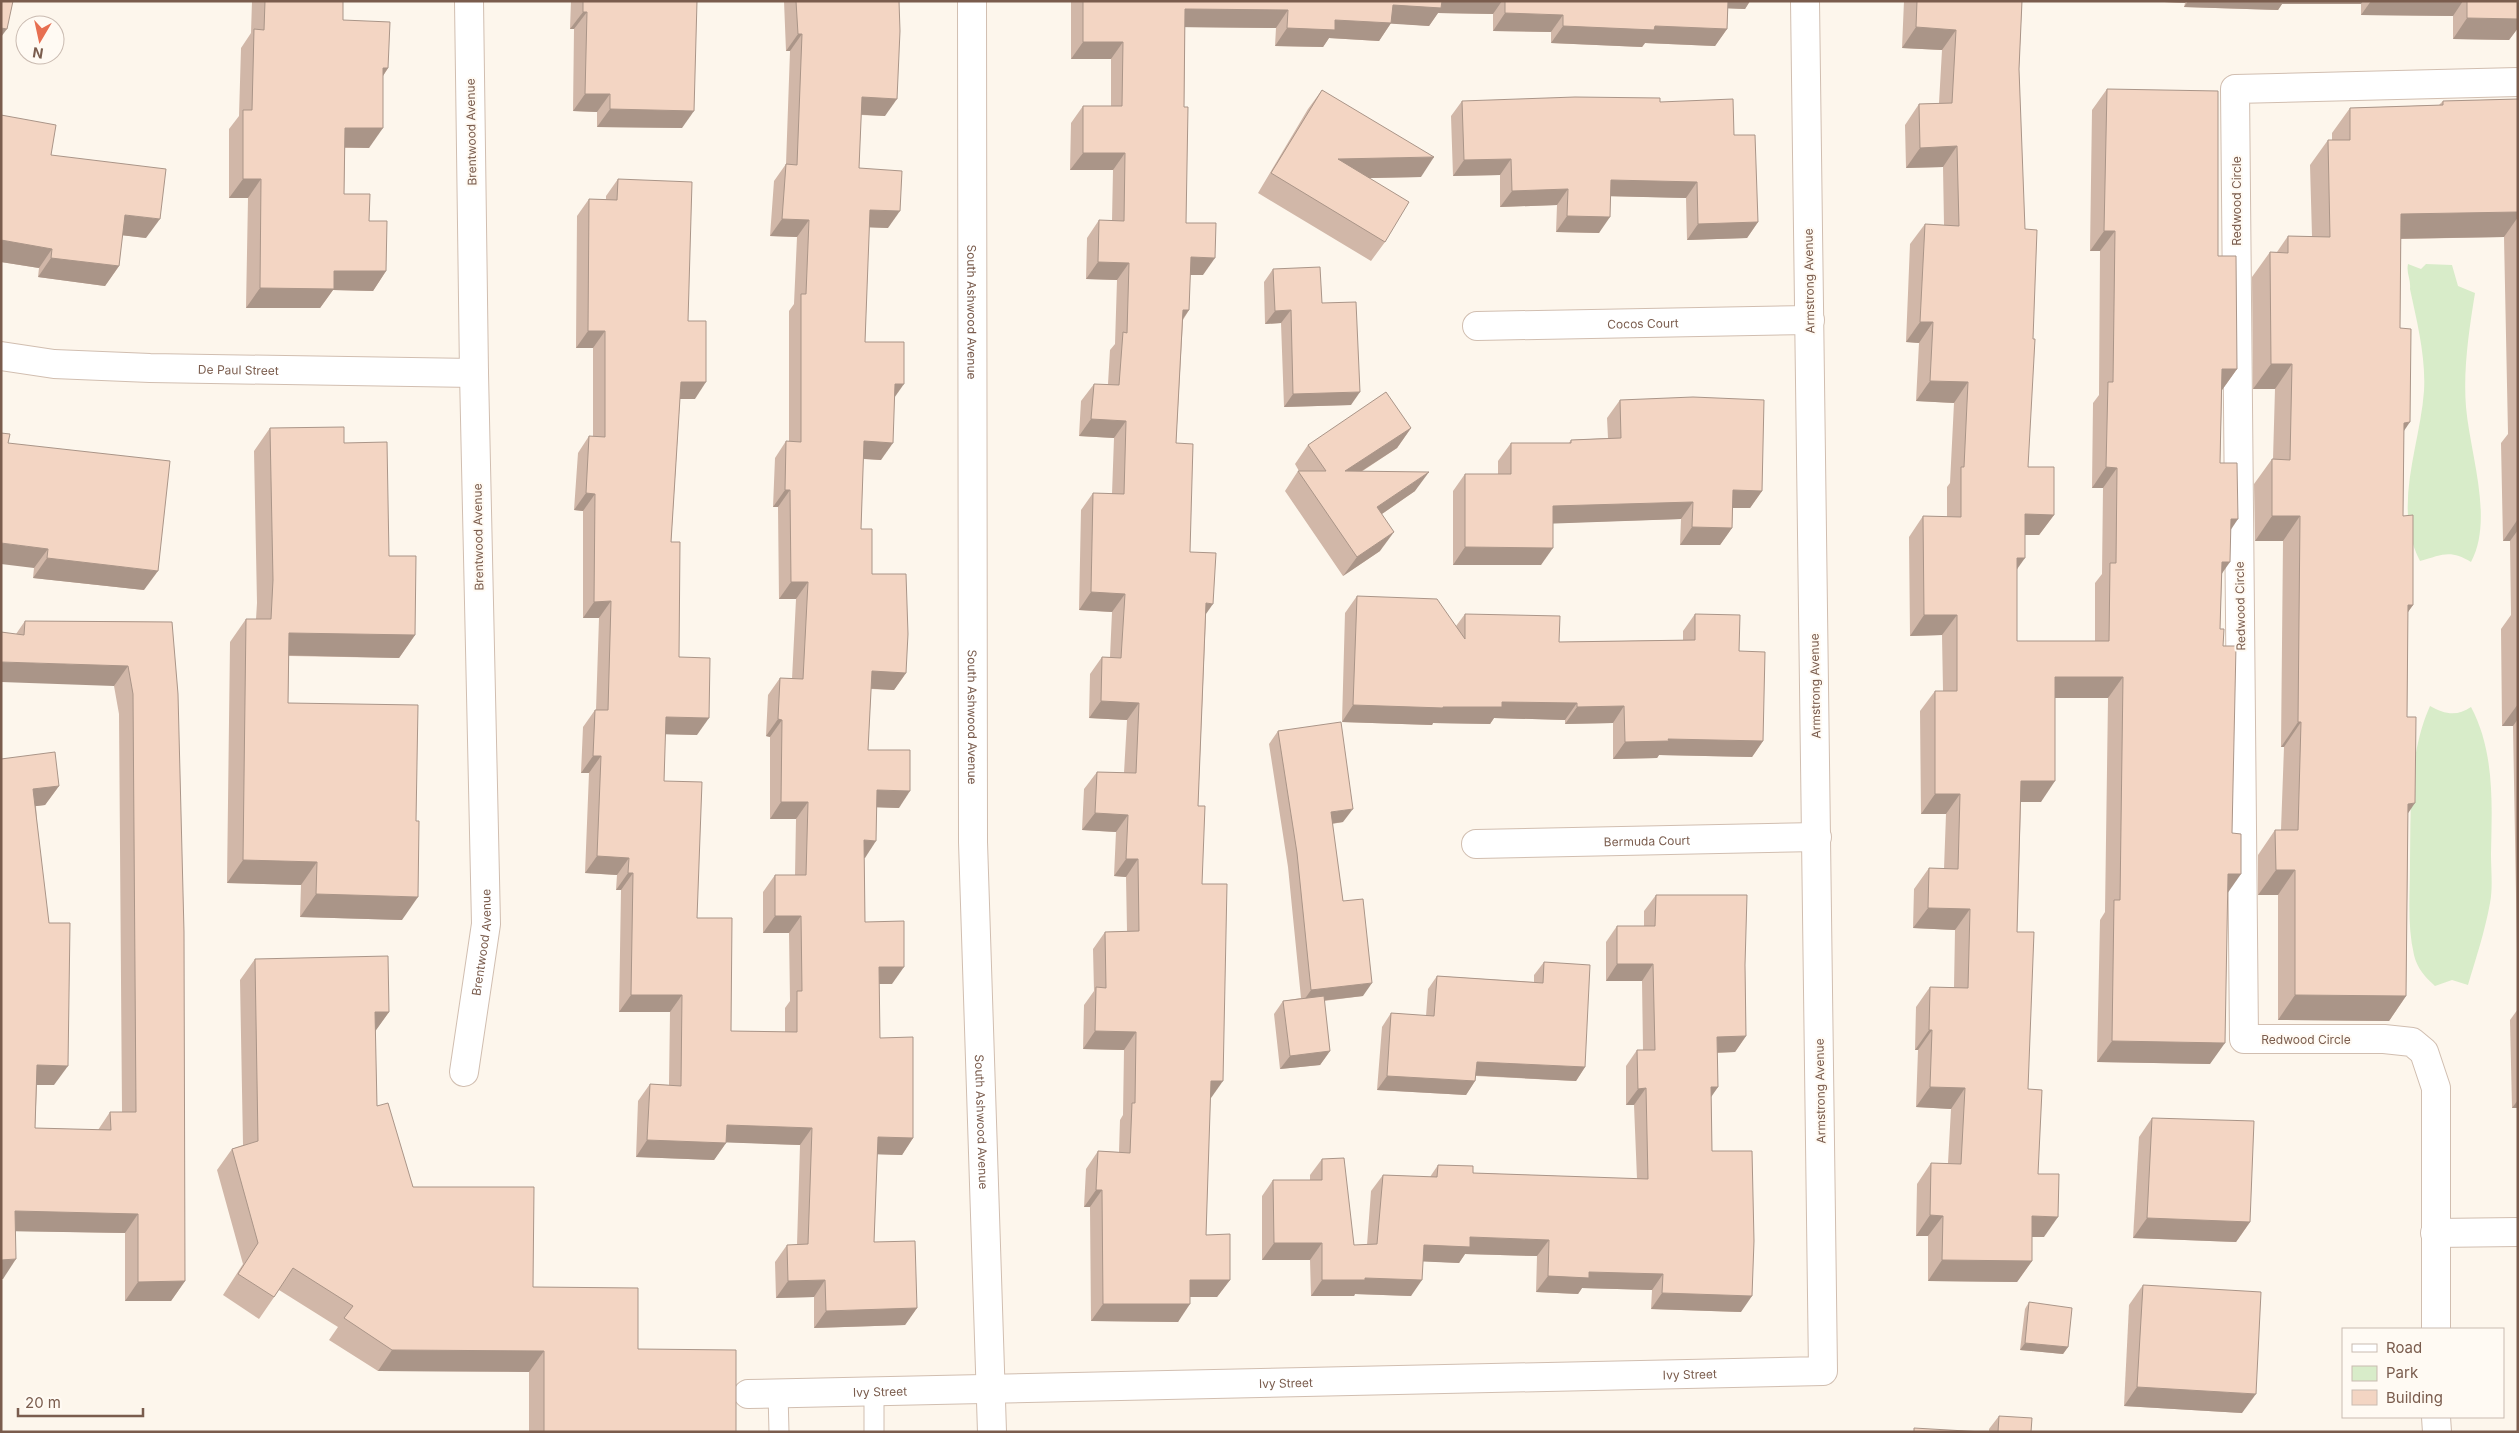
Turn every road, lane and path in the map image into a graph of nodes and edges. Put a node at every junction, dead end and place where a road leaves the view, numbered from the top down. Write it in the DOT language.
graph roads {
  1 [pos="469,1"];
  2 [pos="972,1"];
  3 [pos="1805,1"];
  4 [pos="2518,82"];
  5 [pos="1810,320"];
  6 [pos="1477,326"];
  7 [pos="1,356"];
  8 [pos="474,373"];
  9 [pos="1817,837"];
  10 [pos="1476,844"];
  11 [pos="464,1072"];
  12 [pos="2518,1232"];
  13 [pos="2436,1233"];
  14 [pos="2436,1328"];
  15 [pos="1823,1371"];
  16 [pos="991,1389"];
  17 [pos="874,1391"];
  18 [pos="778,1393"];
  19 [pos="748,1394"];
  20 [pos="2436,1418"];
  21 [pos="779,1432"];
  22 [pos="874,1432"];
  23 [pos="992,1432"];
  24 [pos="2436,1432"];
  1 -- 8 [label="street, Brentwood Avenue"];
  2 -- 16 [label="street, South Ashwood Avenue"];
  3 -- 5 [label="street, Armstrong Avenue"];
  4 -- 13 [label="street, Redwood Circle"];
  5 -- 6 [label="street, Cocos Court"];
  5 -- 9 [label="street, Armstrong Avenue"];
  7 -- 8 [label="street, De Paul Street"];
  8 -- 11 [label="street, Brentwood Avenue"];
  9 -- 10 [label="street, Bermuda Court"];
  9 -- 15 [label="street, Armstrong Avenue"];
  12 -- 13 [label="street"];
  13 -- 14 [label="street"];
  15 -- 16 [label="street, Ivy Street"];
  16 -- 17 [label="street, Ivy Street"];
  16 -- 23 [label="street, South Ashwood Avenue"];
  17 -- 18 [label="street, Ivy Street"];
  17 -- 22 [label="lane"];
  18 -- 19 [label="street, Ivy Street"];
  18 -- 21 [label="lane"];
  20 -- 24 [label="street"];
}
